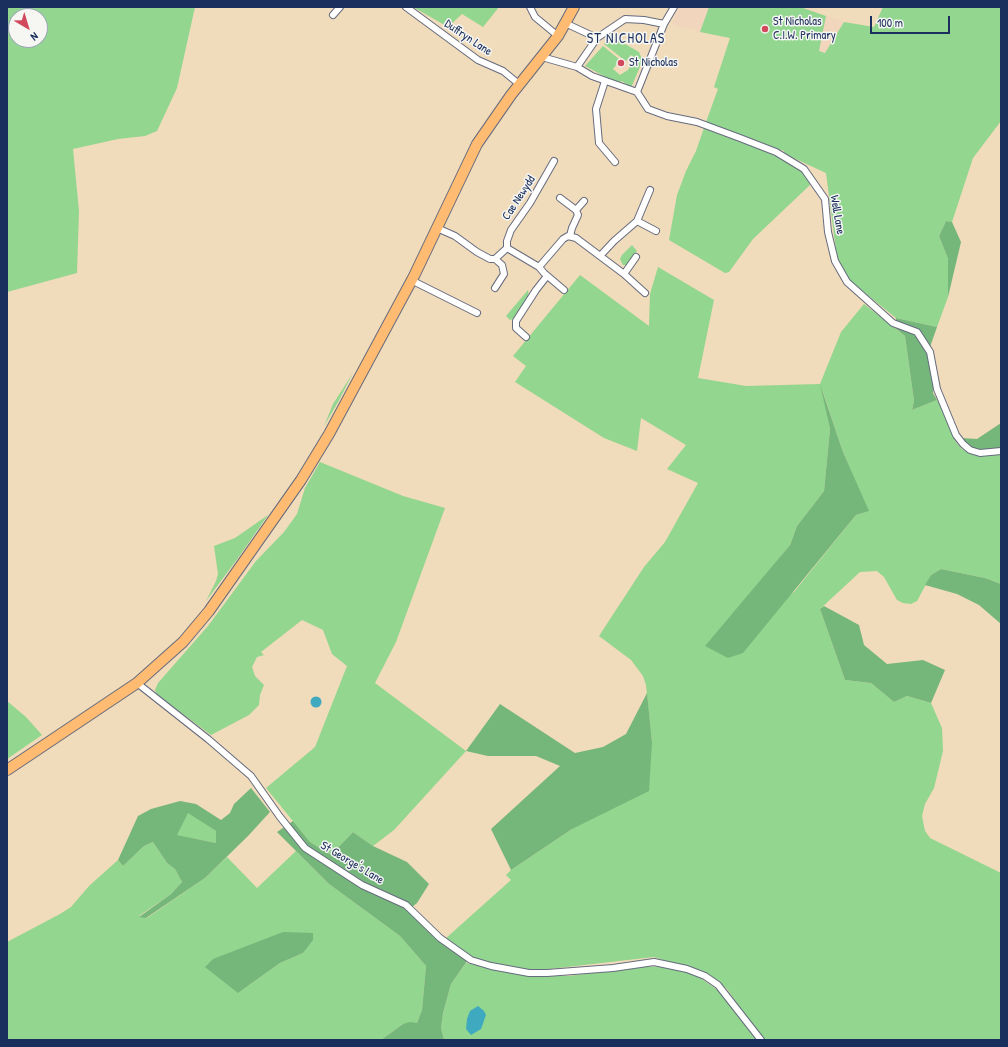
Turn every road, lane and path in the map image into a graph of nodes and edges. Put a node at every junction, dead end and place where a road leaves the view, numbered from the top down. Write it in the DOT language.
graph roads {
  1 [pos="340,7"];
  2 [pos="406,7"];
  3 [pos="530,7"];
  4 [pos="574,7"];
  5 [pos="674,7"];
  6 [pos="333,15"];
  7 [pos="565,23"];
  8 [pos="664,24"];
  9 [pos="558,36"];
  10 [pos="597,38"];
  11 [pos="542,57"];
  12 [pos="577,67"];
  13 [pos="605,81"];
  14 [pos="519,84"];
  15 [pos="637,92"];
  16 [pos="554,161"];
  17 [pos="615,162"];
  18 [pos="650,190"];
  19 [pos="560,198"];
  20 [pos="584,201"];
  21 [pos="576,210"];
  22 [pos="637,221"];
  23 [pos="437,228"];
  24 [pos="656,231"];
  25 [pos="570,236"];
  26 [pos="507,248"];
  27 [pos="600,256"];
  28 [pos="636,257"];
  29 [pos="495,259"];
  30 [pos="539,267"];
  31 [pos="624,274"];
  32 [pos="547,276"];
  33 [pos="411,280"];
  34 [pos="495,288"];
  35 [pos="564,290"];
  36 [pos="645,293"];
  37 [pos="477,313"];
  38 [pos="526,337"];
  39 [pos="1001,451"];
  40 [pos="137,683"];
  41 [pos="7,770"];
  42 [pos="761,1040"];
  1 -- 6 [label="street"];
  2 -- 14 [label="street, Duffryn Lane"];
  3 -- 9 [label="street"];
  4 -- 7 [label="main road"];
  5 -- 8 [label="street"];
  7 -- 9 [label="main road"];
  7 -- 10 [label="street"];
  8 -- 10 [label="street"];
  8 -- 15 [label="street"];
  9 -- 11 [label="main road"];
  10 -- 12 [label="street"];
  11 -- 12 [label="street"];
  11 -- 14 [label="main road"];
  12 -- 13 [label="street"];
  13 -- 15 [label="street"];
  13 -- 17 [label="street"];
  14 -- 23 [label="main road"];
  15 -- 39 [label="street, Well Lane"];
  16 -- 26 [label="street, Cae Newydd"];
  18 -- 22 [label="street"];
  19 -- 21 [label="street"];
  20 -- 21 [label="street"];
  21 -- 25 [label="street"];
  22 -- 24 [label="street"];
  22 -- 27 [label="street"];
  23 -- 29 [label="street"];
  23 -- 33 [label="main road"];
  25 -- 27 [label="street"];
  25 -- 30 [label="street"];
  26 -- 29 [label="street"];
  26 -- 30 [label="street"];
  27 -- 31 [label="street"];
  28 -- 31 [label="street"];
  29 -- 34 [label="street"];
  30 -- 32 [label="street"];
  31 -- 36 [label="street"];
  32 -- 35 [label="street"];
  32 -- 38 [label="street"];
  33 -- 37 [label="street"];
  33 -- 40 [label="main road"];
  40 -- 41 [label="main road"];
  40 -- 42 [label="street, St George's Lane"];
}
